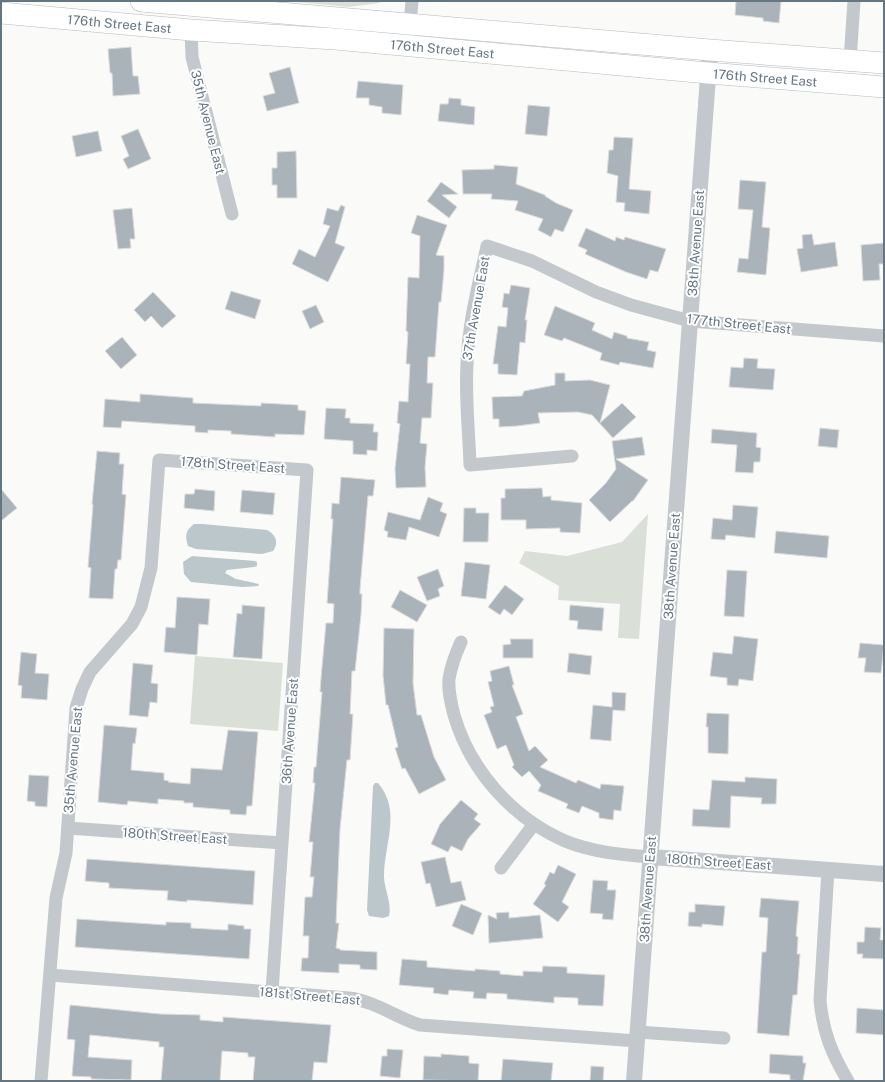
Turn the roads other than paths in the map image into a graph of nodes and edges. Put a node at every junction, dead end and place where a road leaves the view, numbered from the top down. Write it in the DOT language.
graph roads {
  1 [pos="141,1"];
  2 [pos="412,1"];
  3 [pos="854,1"];
  4 [pos="1,13"];
  5 [pos="410,24"];
  6 [pos="191,30"];
  7 [pos="408,46"];
  8 [pos="710,50"];
  9 [pos="850,61"];
  10 [pos="884,63"];
  11 [pos="708,73"];
  12 [pos="884,87"];
  13 [pos="232,214"];
  14 [pos="487,246"];
  15 [pos="690,321"];
  16 [pos="884,336"];
  17 [pos="572,456"];
  18 [pos="159,460"];
  19 [pos="307,470"];
  20 [pos="461,642"];
  21 [pos="534,824"];
  22 [pos="68,828"];
  23 [pos="282,843"];
  24 [pos="651,857"];
  25 [pos="501,868"];
  26 [pos="828,870"];
  27 [pos="884,874"];
  28 [pos="50,975"];
  29 [pos="272,992"];
  30 [pos="638,1036"];
  31 [pos="724,1038"];
  32 [pos="41,1081"];
  33 [pos="634,1081"];
  34 [pos="848,1081"];
  1 -- 5 [label="main road, 176th Street East"];
  2 -- 5 [label="street"];
  3 -- 9 [label="street"];
  4 -- 6 [label="main road, 176th Street East"];
  5 -- 7 [label="street"];
  5 -- 8 [label="main road, 176th Street East"];
  6 -- 7 [label="main road, 176th Street East"];
  6 -- 13 [label="street, 35th Avenue East"];
  7 -- 11 [label="main road, 176th Street East"];
  8 -- 9 [label="main road, 176th Street East"];
  8 -- 11 [label="street, 38th Avenue East"];
  9 -- 10 [label="main road, 176th Street East"];
  11 -- 12 [label="main road, 176th Street East"];
  11 -- 15 [label="street, 38th Avenue East"];
  14 -- 15 [label="street, 177th Street East"];
  14 -- 17 [label="street, 37th Avenue East"];
  15 -- 16 [label="street, 177th Street East"];
  15 -- 24 [label="street, 38th Avenue East"];
  18 -- 19 [label="street, 178th Street East"];
  18 -- 22 [label="street, 35th Avenue East"];
  19 -- 23 [label="street, 36th Avenue East"];
  20 -- 21 [label="street, 180th Street East"];
  21 -- 24 [label="street, 180th Street East"];
  21 -- 25 [label="street"];
  22 -- 23 [label="street, 180th Street East"];
  22 -- 28 [label="street, 35th Avenue East"];
  23 -- 29 [label="street, 36th Avenue East"];
  24 -- 26 [label="street, 180th Street East"];
  24 -- 30 [label="street, 38th Avenue East"];
  26 -- 27 [label="street, 180th Street East"];
  26 -- 34 [label="street"];
  28 -- 29 [label="street, 181st Street East"];
  28 -- 32 [label="street, 35th Avenue East"];
  29 -- 30 [label="street, 181st Street East"];
  30 -- 31 [label="street, 181st Street East"];
  30 -- 33 [label="street, 38th Avenue East"];
}
